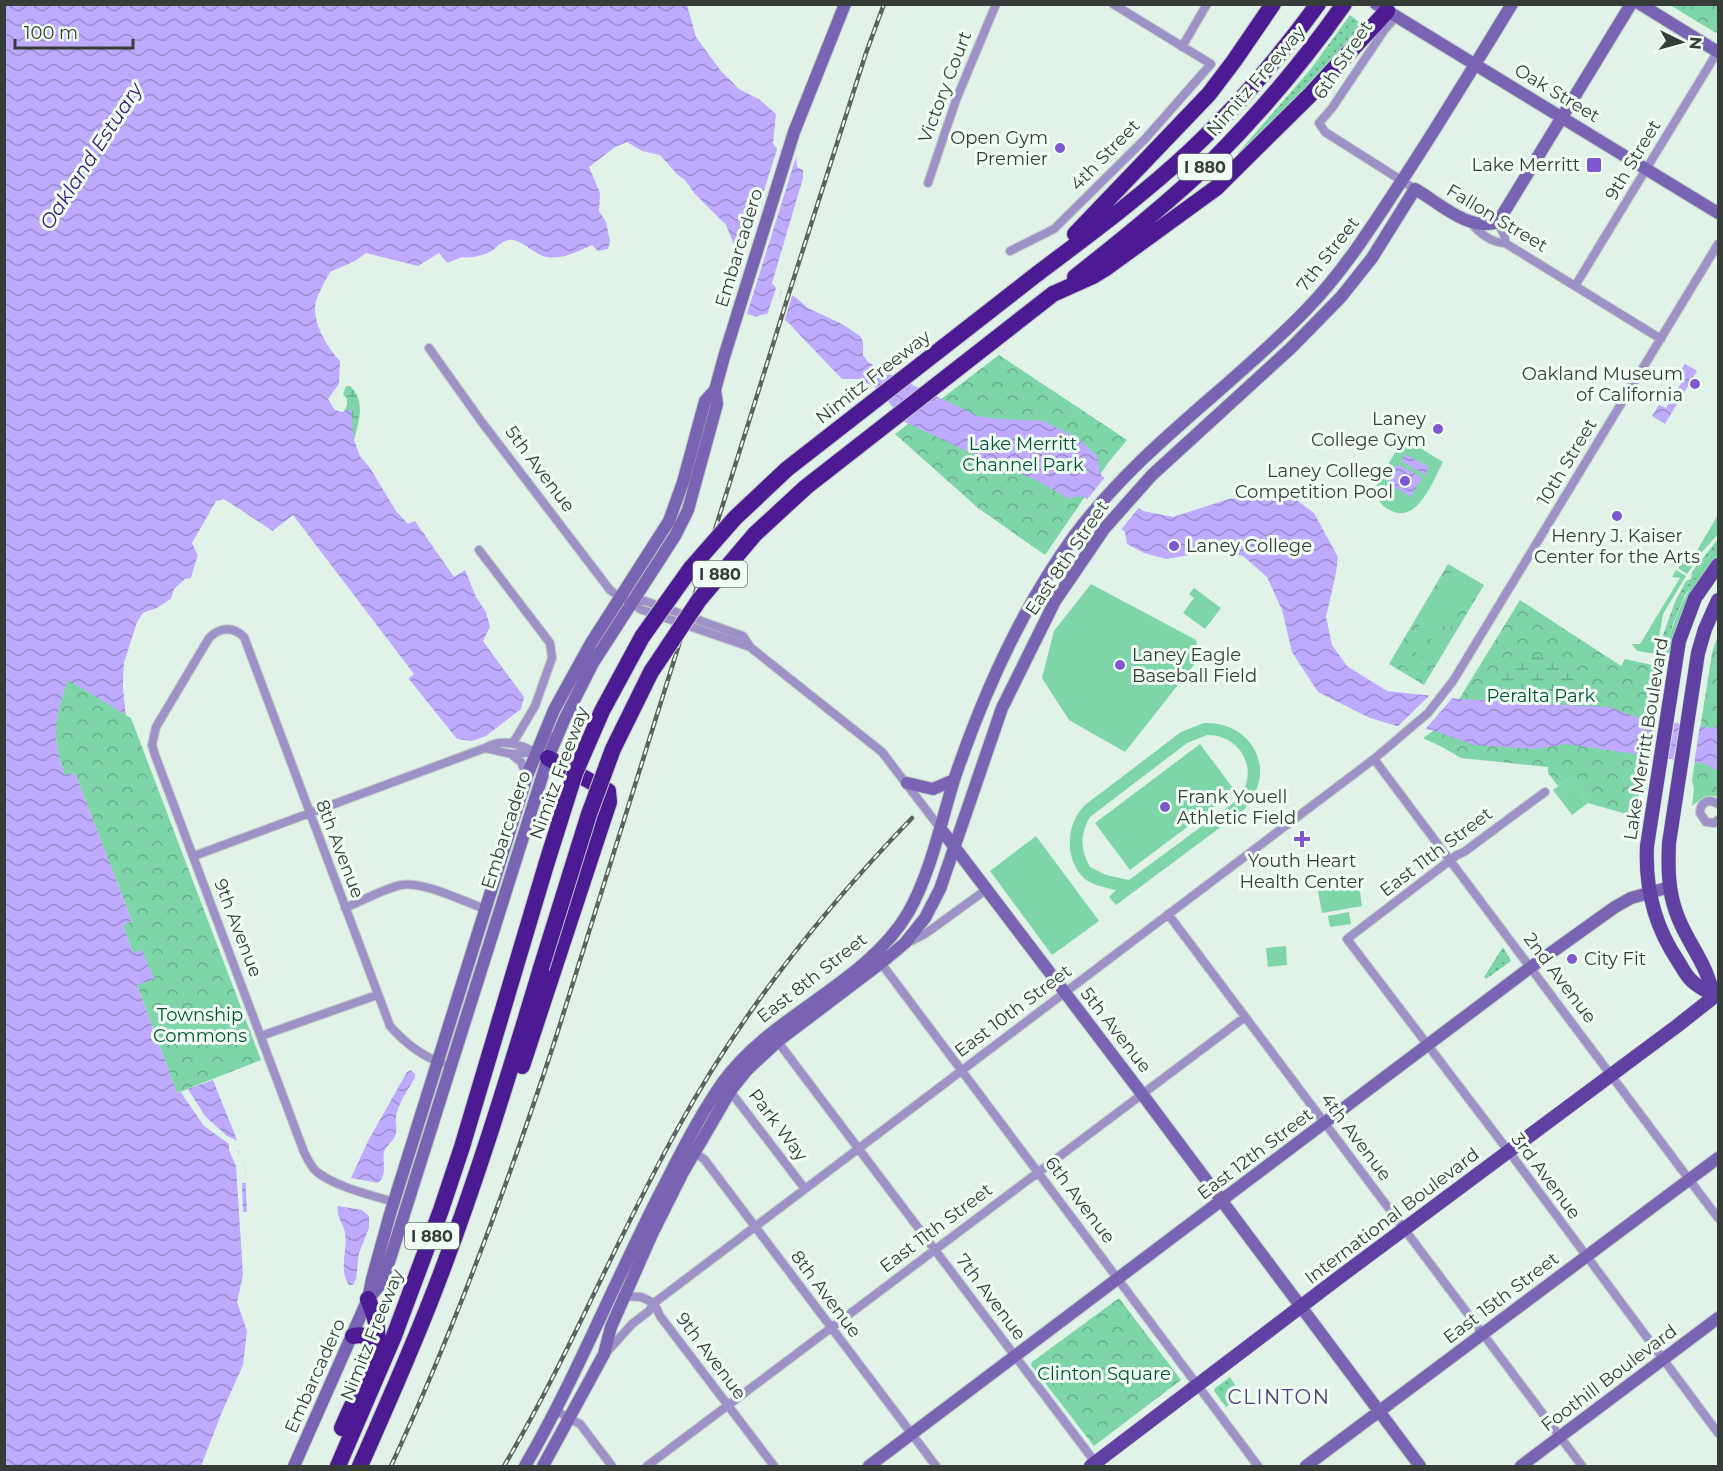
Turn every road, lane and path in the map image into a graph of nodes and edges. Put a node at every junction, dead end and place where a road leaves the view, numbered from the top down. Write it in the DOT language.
graph roads {
  1 [pos="996,4"];
  2 [pos="1113,4"];
  3 [pos="1207,4"];
  4 [pos="1273,4"];
  5 [pos="1512,4"];
  6 [pos="1630,4"];
  7 [pos="1640,4"];
  8 [pos="1317,6"];
  9 [pos="845,8"];
  10 [pos="1388,9"];
  11 [pos="1340,11"];
  12 [pos="1182,46"];
  13 [pos="1718,52"];
  14 [pos="1475,65"];
  15 [pos="1562,117"];
  16 [pos="1441,122"];
  17 [pos="1319,123"];
  18 [pos="1647,169"];
  19 [pos="1402,181"];
  20 [pos="928,183"];
  21 [pos="1419,191"];
  22 [pos="1719,213"];
  23 [pos="1498,222"];
  24 [pos="1470,223"];
  25 [pos="1505,243"];
  26 [pos="1719,244"];
  27 [pos="1010,251"];
  28 [pos="1037,274"];
  29 [pos="1575,286"];
  30 [pos="1053,294"];
  31 [pos="1661,339"];
  32 [pos="429,348"];
  33 [pos="715,390"];
  34 [pos="1120,481"];
  35 [pos="1136,492"];
  36 [pos="479,550"];
  37 [pos="1719,566"];
  38 [pos="620,596"];
  39 [pos="1719,600"];
  40 [pos="632,601"];
  41 [pos="223,629"];
  42 [pos="1443,695"];
  43 [pos="513,743"];
  44 [pos="485,748"];
  45 [pos="511,754"];
  46 [pos="542,755"];
  47 [pos="1374,759"];
  48 [pos="527,776"];
  49 [pos="954,780"];
  50 [pos="907,783"];
  51 [pos="1545,792"];
  52 [pos="1719,804"];
  53 [pos="309,814"];
  54 [pos="1719,820"];
  55 [pos="940,828"];
  56 [pos="954,846"];
  57 [pos="194,856"];
  58 [pos="1451,861"];
  59 [pos="1670,887"];
  60 [pos="987,889"];
  61 [pos="1649,891"];
  62 [pos="345,908"];
  63 [pos="485,909"];
  64 [pos="1168,914"];
  65 [pos="1347,939"];
  66 [pos="905,943"];
  67 [pos="878,959"];
  68 [pos="1531,967"];
  69 [pos="1064,993"];
  70 [pos="377,995"];
  71 [pos="1717,999"];
  72 [pos="1245,1017"];
  73 [pos="261,1036"];
  74 [pos="774,1037"];
  75 [pos="1430,1046"];
  76 [pos="443,1064"];
  77 [pos="962,1071"];
  78 [pos="1612,1074"];
  79 [pos="727,1087"];
  80 [pos="1142,1094"];
  81 [pos="1325,1124"];
  82 [pos="859,1149"];
  83 [pos="689,1150"];
  84 [pos="1509,1152"];
  85 [pos="1719,1158"];
  86 [pos="1038,1173"];
  87 [pos="1689,1179"];
  88 [pos="805,1189"];
  89 [pos="1222,1201"];
  90 [pos="394,1202"];
  91 [pos="1719,1218"];
  92 [pos="459,1223"];
  93 [pos="754,1227"];
  94 [pos="1405,1230"];
  95 [pos="934,1250"];
  96 [pos="1586,1257"];
  97 [pos="1119,1280"];
  98 [pos="623,1296"];
  99 [pos="368,1299"];
  100 [pos="607,1301"];
  101 [pos="654,1303"];
  102 [pos="1301,1307"];
  103 [pos="1719,1318"];
  104 [pos="831,1328"];
  105 [pos="1483,1334"];
  106 [pos="352,1336"];
  107 [pos="374,1353"];
  108 [pos="604,1354"];
  109 [pos="1015,1356"];
  110 [pos="1664,1360"];
  111 [pos="1198,1386"];
  112 [pos="728,1405"];
  113 [pos="556,1411"];
  114 [pos="1379,1412"];
  115 [pos="570,1418"];
  116 [pos="1719,1433"];
  117 [pos="912,1435"];
  118 [pos="1560,1437"];
  119 [pos="1095,1465"];
  120 [pos="294,1467"];
  121 [pos="336,1467"];
  122 [pos="360,1467"];
  123 [pos="525,1467"];
  124 [pos="543,1467"];
  125 [pos="612,1467"];
  126 [pos="647,1467"];
  127 [pos="774,1467"];
  128 [pos="869,1467"];
  129 [pos="936,1467"];
  130 [pos="1258,1467"];
  131 [pos="1306,1467"];
  132 [pos="1420,1467"];
  133 [pos="1521,1467"];
  134 [pos="1582,1467"];
  1 -- 20 [label="street, Victory Court"];
  2 -- 12 [label="street"];
  3 -- 12 [label="street"];
  4 -- 28 [label="highway"];
  5 -- 14 [label="main road, 7th Street"];
  6 -- 15 [label="main road"];
  7 -- 13 [label="main road"];
  8 -- 28 [label="highway, Nimitz Freeway / I 880"];
  9 -- 33 [label="main road, Embarcadero"];
  10 -- 14 [label="main road, Oak Street"];
  10 -- 17 [label="street, 6th Street"];
  10 -- 30 [label="highway"];
  11 -- 30 [label="highway, Nimitz Freeway / I 880"];
  12 -- 27 [label="street, 4th Street"];
  13 -- 18 [label="street, 9th Street"];
  14 -- 15 [label="main road, Oak Street"];
  14 -- 16 [label="main road, 7th Street"];
  15 -- 18 [label="main road, Oak Street"];
  15 -- 23 [label="main road"];
  16 -- 19 [label="main road, 7th Street"];
  16 -- 21 [label="main road"];
  17 -- 19 [label="street, Fallon Street"];
  18 -- 22 [label="main road, Oak Street"];
  18 -- 29 [label="street, 9th Street"];
  19 -- 21 [label="street, Fallon Street"];
  19 -- 34 [label="main road, 7th Street"];
  21 -- 24 [label="main road, Fallon Street"];
  21 -- 35 [label="main road, 7th Street"];
  23 -- 24 [label="main road"];
  23 -- 25 [label="street"];
  24 -- 25 [label="street, Fallon Street"];
  25 -- 29 [label="street, Fallon Street"];
  26 -- 31 [label="street, 10th Street"];
  28 -- 121 [label="highway, Nimitz Freeway / I 880, bridge"];
  29 -- 31 [label="street, Fallon Street"];
  30 -- 92 [label="highway, Nimitz Freeway / I 880, bridge"];
  31 -- 42 [label="street, 10th Street"];
  32 -- 38 [label="street, 5th Avenue"];
  33 -- 38 [label="main road, Embarcadero"];
  33 -- 40 [label="main road, Embarcadero"];
  34 -- 49 [label="main road, East 8th Street"];
  35 -- 56 [label="main road, East 8th Street"];
  36 -- 43 [label="street"];
  37 -- 61 [label="main road, Lake Merritt Boulevard"];
  38 -- 40 [label="street, 5th Avenue"];
  38 -- 46 [label="main road, Embarcadero"];
  39 -- 59 [label="main road, Lake Merritt Boulevard"];
  40 -- 46 [label="main road, Embarcadero"];
  40 -- 50 [label="street, 5th Avenue"];
  41 -- 53 [label="street, 8th Avenue"];
  41 -- 57 [label="street, 9th Avenue"];
  42 -- 47 [label="street, East 10th Street"];
  43 -- 44 [label="street"];
  43 -- 46 [label="street"];
  44 -- 45 [label="street"];
  44 -- 53 [label="street"];
  45 -- 46 [label="street"];
  45 -- 48 [label="street"];
  46 -- 48 [label="main road, Embarcadero"];
  46 -- 76 [label="main road, Embarcadero"];
  46 -- 92 [label="highway"];
  47 -- 58 [label="street, 2nd Avenue"];
  47 -- 64 [label="street, East 10th Street"];
  48 -- 63 [label="main road, Embarcadero"];
  49 -- 50 [label="main road"];
  49 -- 55 [label="main road, East 8th Street"];
  50 -- 55 [label="street, 5th Avenue"];
  51 -- 58 [label="street, East 11th Street"];
  52 -- 54 [label="street"];
  53 -- 57 [label="street"];
  53 -- 62 [label="street, 8th Avenue"];
  55 -- 56 [label="main road, 5th Avenue"];
  55 -- 67 [label="main road, East 8th Street"];
  56 -- 60 [label="main road, 5th Avenue"];
  56 -- 66 [label="main road, East 8th Street"];
  57 -- 73 [label="street, 9th Avenue"];
  58 -- 65 [label="street, East 11th Street"];
  58 -- 68 [label="street, 2nd Avenue"];
  59 -- 61 [label="main road, East 12th Street"];
  59 -- 71 [label="main road, Lake Merritt Boulevard"];
  60 -- 66 [label="street, East 8th Street"];
  60 -- 69 [label="main road, 5th Avenue"];
  61 -- 68 [label="main road, East 12th Street"];
  61 -- 71 [label="main road, Lake Merritt Boulevard"];
  62 -- 63 [label="street"];
  62 -- 70 [label="street, 8th Avenue"];
  63 -- 76 [label="main road, Embarcadero"];
  64 -- 69 [label="street, East 10th Street"];
  64 -- 72 [label="street, 4th Avenue"];
  65 -- 75 [label="street, 3rd Avenue"];
  66 -- 67 [label="main road, East 8th Street"];
  67 -- 74 [label="main road, East 8th Street"];
  67 -- 77 [label="street, 6th Avenue"];
  68 -- 75 [label="main road, East 12th Street"];
  68 -- 78 [label="street, 2nd Avenue"];
  69 -- 77 [label="street, East 10th Street"];
  69 -- 80 [label="main road, 5th Avenue"];
  70 -- 73 [label="street"];
  70 -- 76 [label="street, 8th Avenue"];
  71 -- 78 [label="main road, International Boulevard"];
  72 -- 80 [label="street, East 11th Street"];
  72 -- 81 [label="street, 4th Avenue"];
  73 -- 90 [label="street, 9th Avenue"];
  74 -- 79 [label="main road, East 8th Street"];
  74 -- 82 [label="street, 7th Avenue"];
  75 -- 81 [label="main road, East 12th Street"];
  75 -- 84 [label="street, 3rd Avenue"];
  76 -- 90 [label="main road, Embarcadero"];
  76 -- 99 [label="main road, Embarcadero"];
  77 -- 82 [label="street, East 10th Street"];
  77 -- 86 [label="street, 6th Avenue"];
  78 -- 84 [label="main road, International Boulevard"];
  78 -- 87 [label="street, 2nd Avenue"];
  79 -- 83 [label="main road, East 8th Street"];
  79 -- 88 [label="street, Park Way"];
  80 -- 86 [label="street, East 11th Street"];
  80 -- 89 [label="main road, 5th Avenue"];
  81 -- 89 [label="main road, East 12th Street"];
  81 -- 94 [label="street, 4th Avenue"];
  82 -- 88 [label="street, East 10th Street"];
  82 -- 95 [label="street, 7th Avenue"];
  83 -- 93 [label="street, 8th Avenue"];
  83 -- 98 [label="main road, East 8th Street"];
  83 -- 100 [label="main road, East 8th Street"];
  84 -- 94 [label="main road, International Boulevard"];
  84 -- 96 [label="street, 3rd Avenue"];
  85 -- 87 [label="main road, East 15th Street"];
  86 -- 95 [label="street, East 11th Street"];
  86 -- 97 [label="street, 6th Avenue"];
  87 -- 91 [label="street, 2nd Avenue"];
  87 -- 96 [label="main road, East 15th Street"];
  88 -- 93 [label="street, East 10th Street"];
  89 -- 97 [label="main road, East 12th Street"];
  89 -- 102 [label="main road, 5th Avenue"];
  90 -- 99 [label="main road, Embarcadero"];
  92 -- 122 [label="highway, Nimitz Freeway / I 880"];
  93 -- 101 [label="street, East 10th Street"];
  93 -- 104 [label="street, 8th Avenue"];
  94 -- 102 [label="main road, International Boulevard"];
  94 -- 105 [label="street, 4th Avenue"];
  95 -- 104 [label="street, East 11th Street"];
  95 -- 109 [label="street, 7th Avenue"];
  96 -- 105 [label="main road, East 15th Street"];
  96 -- 110 [label="street, 3rd Avenue"];
  97 -- 109 [label="main road, East 12th Street"];
  97 -- 111 [label="street, 6th Avenue"];
  98 -- 100 [label="street, 9th Avenue"];
  98 -- 101 [label="street, 9th Avenue"];
  98 -- 108 [label="main road, East 8th Street"];
  99 -- 106 [label="main road, Embarcadero"];
  99 -- 107 [label="highway"];
  100 -- 113 [label="main road, East 8th Street"];
  101 -- 108 [label="street, East 10th Street"];
  101 -- 112 [label="street, 9th Avenue"];
  102 -- 111 [label="main road, International Boulevard"];
  102 -- 114 [label="main road, 5th Avenue"];
  103 -- 110 [label="main road, Foothill Boulevard"];
  104 -- 112 [label="street, East 11th Street"];
  104 -- 117 [label="street, 8th Avenue"];
  105 -- 114 [label="main road, East 15th Street"];
  105 -- 118 [label="street, 4th Avenue"];
  106 -- 107 [label="highway"];
  106 -- 120 [label="main road, Embarcadero"];
  107 -- 121 [label="highway"];
  108 -- 115 [label="main road, East 8th Street"];
  109 -- 117 [label="main road, East 12th Street"];
  109 -- 119 [label="street, 7th Avenue"];
  110 -- 116 [label="street, 3rd Avenue"];
  110 -- 118 [label="main road, Foothill Boulevard"];
  111 -- 119 [label="main road, International Boulevard"];
  111 -- 130 [label="street, 6th Avenue"];
  112 -- 126 [label="street, East 11th Street"];
  112 -- 127 [label="street, 9th Avenue"];
  113 -- 115 [label="street"];
  113 -- 123 [label="main road, East 8th Street"];
  114 -- 131 [label="main road, East 15th Street"];
  114 -- 132 [label="main road, 5th Avenue"];
  115 -- 124 [label="main road, East 8th Street"];
  115 -- 125 [label="street"];
  117 -- 128 [label="main road, East 12th Street"];
  117 -- 129 [label="street, 8th Avenue"];
  118 -- 133 [label="main road, Foothill Boulevard"];
  118 -- 134 [label="street, 4th Avenue"];
}
